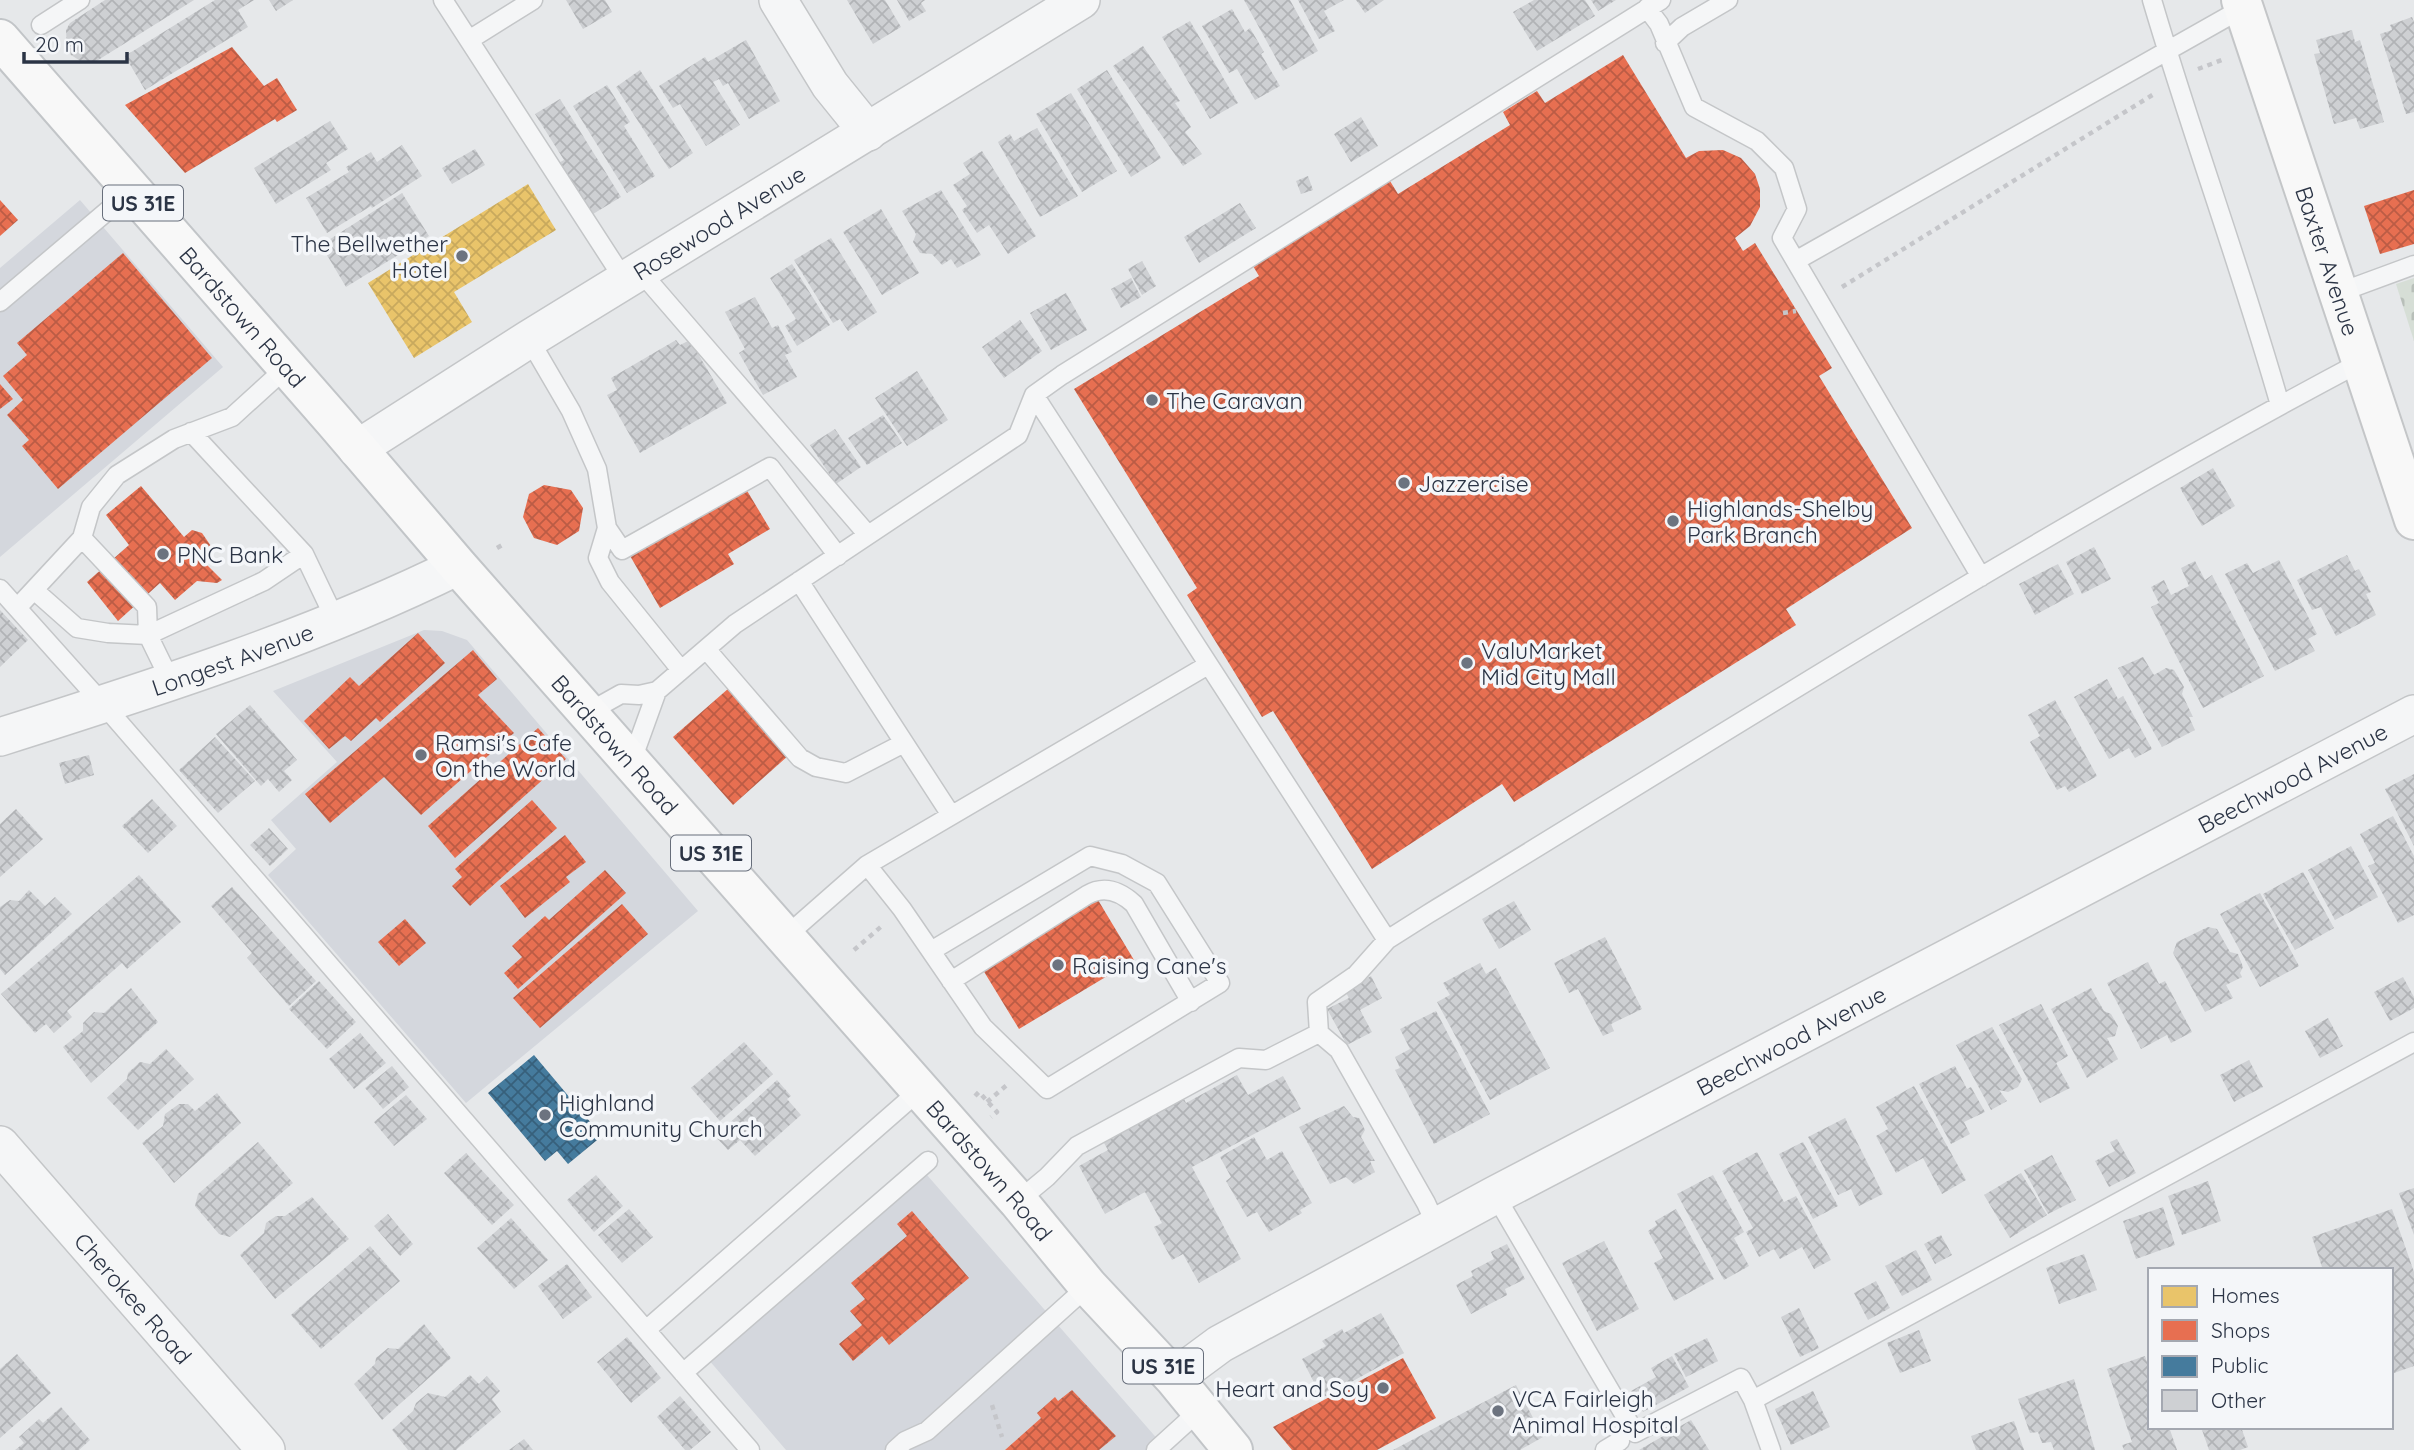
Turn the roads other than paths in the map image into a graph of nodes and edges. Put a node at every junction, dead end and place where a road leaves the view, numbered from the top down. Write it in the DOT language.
graph roads {
  1 [pos="79,0"];
  2 [pos="443,0"];
  3 [pos="533,0"];
  4 [pos="778,0"];
  5 [pos="1081,0"];
  6 [pos="1727,0"];
  7 [pos="2152,0"];
  8 [pos="1654,4"];
  9 [pos="2242,4"];
  10 [pos="41,25"];
  11 [pos="0,39"];
  12 [pos="469,40"];
  13 [pos="1665,43"];
  14 [pos="2167,52"];
  15 [pos="868,132"];
  16 [pos="132,190"];
  17 [pos="1797,260"];
  18 [pos="2414,265"];
  19 [pos="633,276"];
  20 [pos="2338,293"];
  21 [pos="0,302"];
  22 [pos="529,339"];
  23 [pos="2361,362"];
  24 [pos="287,367"];
  25 [pos="1034,395"];
  26 [pos="2280,405"];
  27 [pos="191,432"];
  28 [pos="358,449"];
  29 [pos="2414,520"];
  30 [pos="607,528"];
  31 [pos="868,535"];
  32 [pos="82,538"];
  33 [pos="304,554"];
  34 [pos="838,556"];
  35 [pos="458,566"];
  36 [pos="1980,577"];
  37 [pos="800,581"];
  38 [pos="0,589"];
  39 [pos="34,590"];
  40 [pos="17,608"];
  41 [pos="336,621"];
  42 [pos="148,635"];
  43 [pos="706,649"];
  44 [pos="1208,665"];
  45 [pos="681,670"];
  46 [pos="170,680"];
  47 [pos="657,691"];
  48 [pos="103,704"];
  49 [pos="587,713"];
  50 [pos="2414,714"];
  51 [pos="0,737"];
  52 [pos="904,743"];
  53 [pos="631,762"];
  54 [pos="951,815"];
  55 [pos="867,865"];
  56 [pos="785,937"];
  57 [pos="1387,940"];
  58 [pos="931,951"];
  59 [pos="951,981"];
  60 [pos="1191,1002"];
  61 [pos="1319,1032"];
  62 [pos="2414,1042"];
  63 [pos="920,1090"];
  64 [pos="0,1145"];
  65 [pos="928,1161"];
  66 [pos="1495,1195"];
  67 [pos="1018,1201"];
  68 [pos="1437,1227"];
  69 [pos="1088,1286"];
  70 [pos="646,1330"];
  71 [pos="683,1373"];
  72 [pos="1174,1378"];
  73 [pos="1753,1400"];
  74 [pos="1200,1410"];
  75 [pos="927,1431"];
  76 [pos="266,1450"];
  77 [pos="750,1450"];
  78 [pos="895,1450"];
  79 [pos="920,1450"];
  80 [pos="1155,1450"];
  81 [pos="1233,1450"];
  82 [pos="1771,1450"];
  1 -- 10 [label="lane"];
  2 -- 12 [label="lane"];
  3 -- 12 [label="lane"];
  4 -- 15 [label="street"];
  5 -- 15 [label="street, Rosewood Avenue"];
  6 -- 13 [label="lane"];
  7 -- 14 [label="lane"];
  8 -- 13 [label="lane"];
  8 -- 25 [label="lane"];
  9 -- 14 [label="lane"];
  9 -- 20 [label="main road, Baxter Avenue"];
  11 -- 16 [label="main road, Bardstown Road / US 31E"];
  12 -- 19 [label="lane"];
  13 -- 17 [label="lane"];
  14 -- 17 [label="lane"];
  14 -- 26 [label="lane"];
  15 -- 19 [label="street, Rosewood Avenue"];
  16 -- 21 [label="lane"];
  16 -- 24 [label="main road, Bardstown Road / US 31E"];
  17 -- 36 [label="lane"];
  18 -- 20 [label="lane"];
  19 -- 22 [label="street, Rosewood Avenue"];
  19 -- 31 [label="lane"];
  20 -- 23 [label="main road, Baxter Avenue"];
  22 -- 28 [label="street, Rosewood Avenue"];
  22 -- 30 [label="lane"];
  23 -- 26 [label="lane"];
  23 -- 29 [label="main road, Baxter Avenue"];
  24 -- 27 [label="lane"];
  24 -- 28 [label="main road, Bardstown Road / US 31E"];
  25 -- 31 [label="lane"];
  25 -- 44 [label="lane"];
  26 -- 36 [label="lane"];
  27 -- 32 [label="lane"];
  27 -- 33 [label="lane"];
  28 -- 35 [label="main road, Bardstown Road / US 31E"];
  30 -- 34 [label="lane"];
  30 -- 45 [label="lane"];
  31 -- 34 [label="lane"];
  32 -- 39 [label="lane"];
  32 -- 42 [label="lane"];
  33 -- 41 [label="lane"];
  33 -- 42 [label="lane"];
  34 -- 37 [label="lane"];
  35 -- 41 [label="street, Longest Avenue"];
  35 -- 49 [label="main road, Bardstown Road / US 31E"];
  36 -- 57 [label="lane"];
  37 -- 43 [label="lane"];
  37 -- 52 [label="lane"];
  38 -- 40 [label="lane"];
  39 -- 40 [label="lane"];
  39 -- 42 [label="lane"];
  40 -- 48 [label="lane"];
  41 -- 46 [label="street, Longest Avenue"];
  42 -- 46 [label="lane"];
  43 -- 45 [label="lane"];
  43 -- 52 [label="lane"];
  44 -- 54 [label="lane"];
  44 -- 57 [label="lane"];
  45 -- 47 [label="lane"];
  46 -- 48 [label="street, Longest Avenue"];
  47 -- 49 [label="lane"];
  47 -- 53 [label="lane"];
  48 -- 51 [label="street, Longest Avenue"];
  48 -- 70 [label="lane"];
  49 -- 53 [label="main road, Bardstown Road / US 31E"];
  50 -- 66 [label="street, Beechwood Avenue"];
  52 -- 54 [label="lane"];
  53 -- 56 [label="main road, Bardstown Road / US 31E"];
  54 -- 55 [label="lane"];
  55 -- 56 [label="lane"];
  55 -- 58 [label="lane"];
  56 -- 63 [label="main road, Bardstown Road / US 31E"];
  57 -- 61 [label="lane"];
  58 -- 59 [label="lane"];
  58 -- 60 [label="lane"];
  59 -- 60 [label="lane"];
  59 -- 60 [label="lane"];
  61 -- 67 [label="lane"];
  61 -- 68 [label="lane"];
  62 -- 73 [label="lane"];
  63 -- 67 [label="main road, Bardstown Road / US 31E"];
  63 -- 70 [label="lane"];
  64 -- 76 [label="street, Cherokee Road"];
  65 -- 71 [label="lane"];
  66 -- 68 [label="street, Beechwood Avenue"];
  66 -- 73 [label="lane"];
  67 -- 69 [label="main road, Bardstown Road / US 31E"];
  68 -- 72 [label="street, Beechwood Avenue"];
  69 -- 72 [label="main road, Bardstown Road / US 31E"];
  69 -- 75 [label="lane"];
  70 -- 71 [label="lane"];
  71 -- 77 [label="lane"];
  72 -- 74 [label="main road, Bardstown Road / US 31E"];
  73 -- 82 [label="lane"];
  74 -- 80 [label="lane"];
  74 -- 81 [label="main road, Bardstown Road / US 31E"];
  75 -- 78 [label="lane"];
  75 -- 79 [label="lane"];
}
